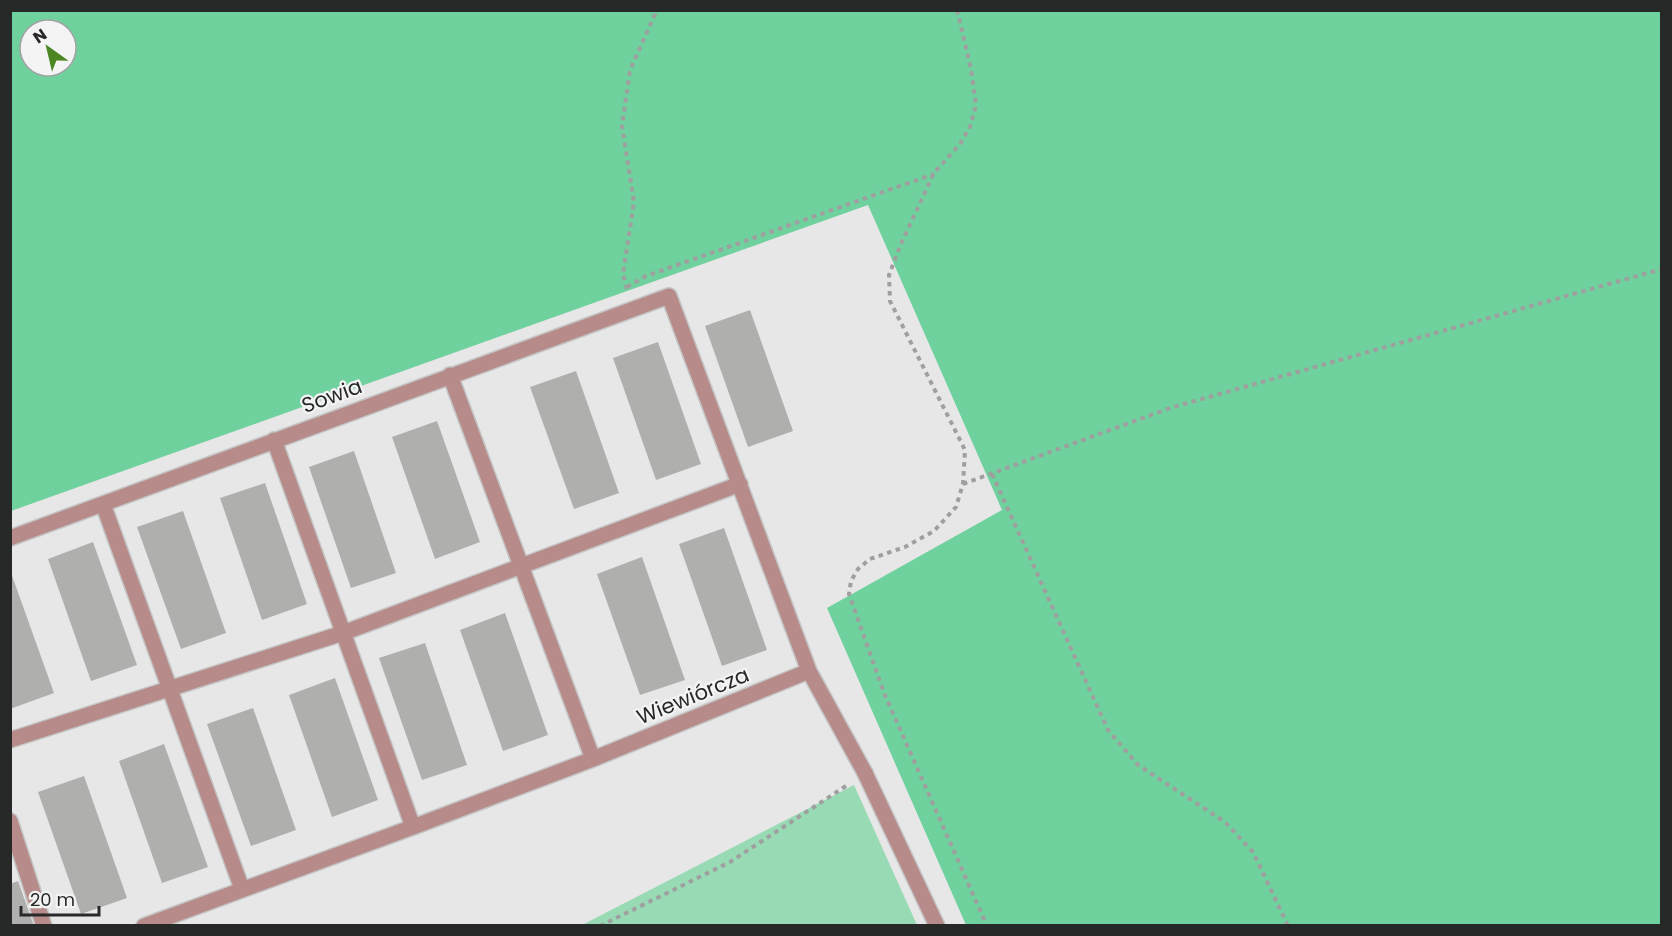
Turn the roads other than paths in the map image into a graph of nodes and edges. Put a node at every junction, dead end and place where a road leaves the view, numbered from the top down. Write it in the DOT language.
graph roads {
  1 [pos="450,375"];
  2 [pos="274,440"];
  3 [pos="740,484"];
  4 [pos="103,504"];
  5 [pos="10,538"];
  6 [pos="521,567"];
  7 [pos="343,633"];
  8 [pos="810,671"];
  9 [pos="170,688"];
  10 [pos="10,740"];
  11 [pos="593,759"];
  12 [pos="10,821"];
  13 [pos="413,827"];
  14 [pos="242,890"];
  15 [pos="44,926"];
  16 [pos="144,926"];
  17 [pos="937,926"];
  1 -- 2 [label="street, Sowia"];
  1 -- 3 [label="street, Sowia"];
  1 -- 6 [label="street"];
  2 -- 4 [label="street, Sowia"];
  2 -- 7 [label="street"];
  3 -- 6 [label="street"];
  3 -- 8 [label="street"];
  4 -- 5 [label="street, Sowia"];
  4 -- 9 [label="street"];
  6 -- 7 [label="street"];
  6 -- 11 [label="street"];
  7 -- 9 [label="street"];
  7 -- 13 [label="street"];
  8 -- 11 [label="street, Wiewiórcza"];
  8 -- 17 [label="street"];
  9 -- 10 [label="street"];
  9 -- 14 [label="street"];
  11 -- 13 [label="street, Wiewiórcza"];
  12 -- 15 [label="street"];
  13 -- 14 [label="street, Wiewiórcza"];
  14 -- 16 [label="street, Wiewiórcza"];
}
